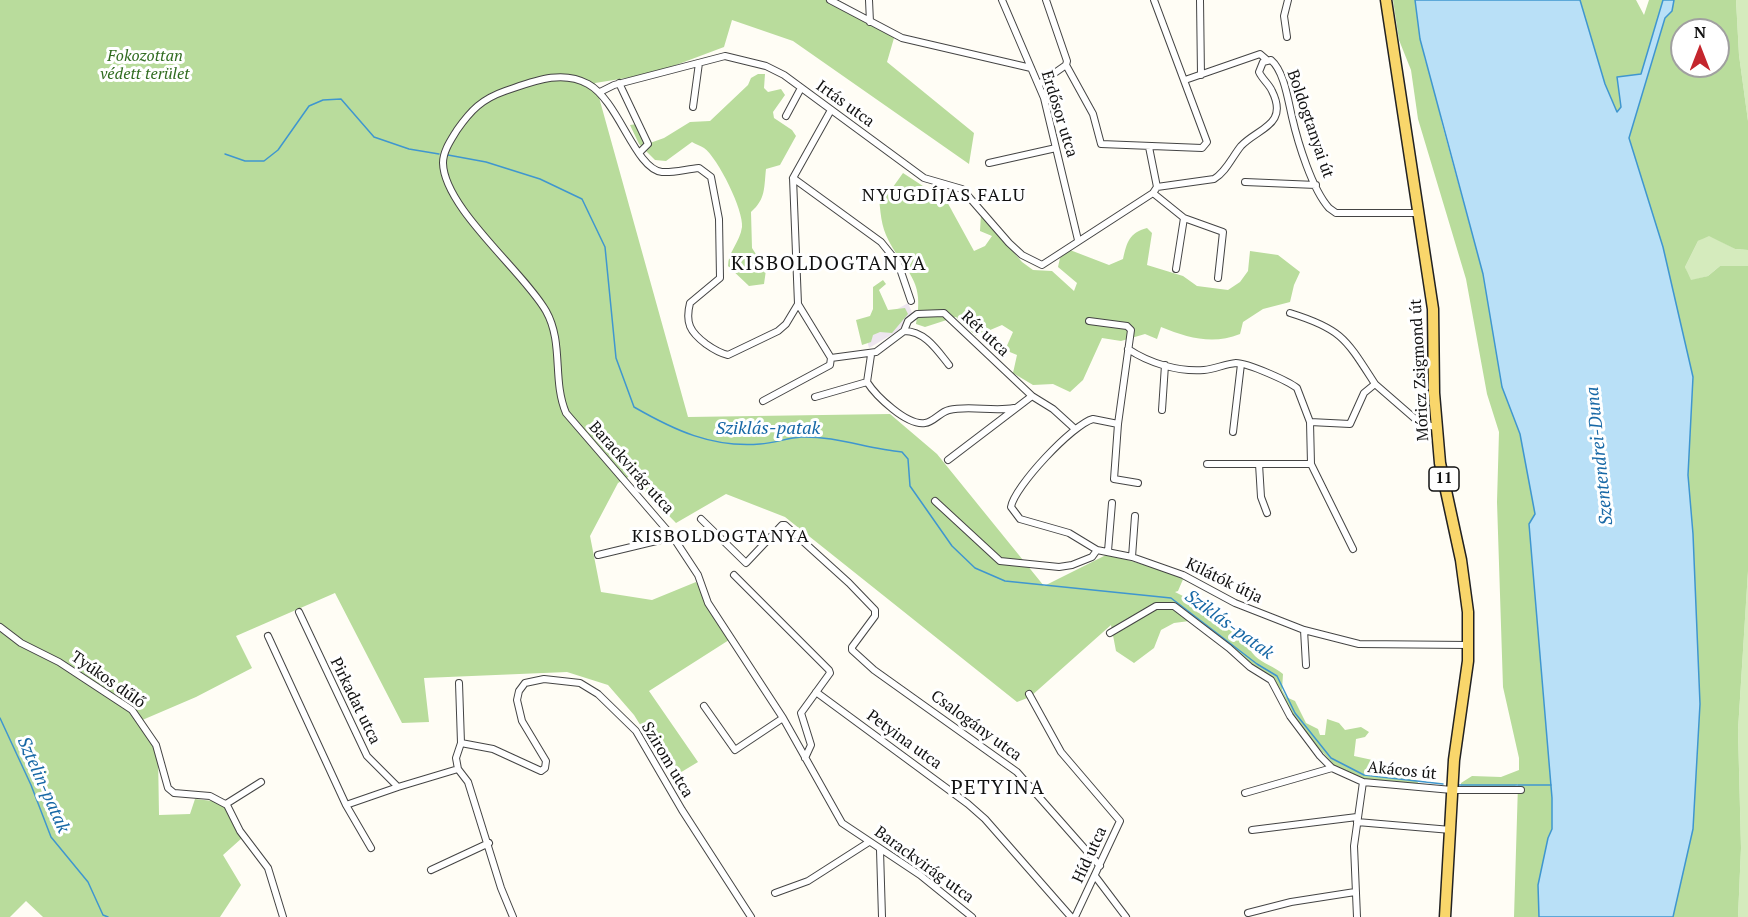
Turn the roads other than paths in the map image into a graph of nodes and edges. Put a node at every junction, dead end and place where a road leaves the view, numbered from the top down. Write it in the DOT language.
graph roads {
  1 [pos="830,0"];
  2 [pos="869,0"];
  3 [pos="1002,0"];
  4 [pos="1046,0"];
  5 [pos="1154,0"];
  6 [pos="1200,0"];
  7 [pos="1288,0"];
  8 [pos="1386,0"];
  9 [pos="870,22"];
  10 [pos="1287,37"];
  11 [pos="1267,60"];
  12 [pos="699,63"];
  13 [pos="1066,65"];
  14 [pos="1031,68"];
  15 [pos="1201,75"];
  16 [pos="1185,80"];
  17 [pos="619,83"];
  18 [pos="1039,84"];
  19 [pos="801,88"];
  20 [pos="600,92"];
  21 [pos="693,107"];
  22 [pos="831,110"];
  23 [pos="786,116"];
  24 [pos="1149,147"];
  25 [pos="1056,148"];
  26 [pos="639,153"];
  27 [pos="989,163"];
  28 [pos="794,178"];
  29 [pos="1245,182"];
  30 [pos="1316,185"];
  31 [pos="1155,190"];
  32 [pos="1419,213"];
  33 [pos="1184,218"];
  34 [pos="1078,240"];
  35 [pos="1042,265"];
  36 [pos="1176,269"];
  37 [pos="1218,278"];
  38 [pos="911,300"];
  39 [pos="798,304"];
  40 [pos="1290,313"];
  41 [pos="1089,321"];
  42 [pos="904,331"];
  43 [pos="1128,349"];
  44 [pos="871,355"];
  45 [pos="831,358"];
  46 [pos="1241,364"];
  47 [pos="949,365"];
  48 [pos="1165,366"];
  49 [pos="867,382"];
  50 [pos="1375,384"];
  51 [pos="1032,396"];
  52 [pos="815,397"];
  53 [pos="763,401"];
  54 [pos="1014,408"];
  55 [pos="1162,410"];
  56 [pos="1310,422"];
  57 [pos="1118,424"];
  58 [pos="1436,427"];
  59 [pos="1075,429"];
  60 [pos="1233,432"];
  61 [pos="948,460"];
  62 [pos="1207,464"];
  63 [pos="1259,464"];
  64 [pos="1311,464"];
  65 [pos="1138,483"];
  66 [pos="935,501"];
  67 [pos="1112,503"];
  68 [pos="1267,513"];
  69 [pos="1135,516"];
  70 [pos="701,519"];
  71 [pos="673,537"];
  72 [pos="1353,549"];
  73 [pos="1097,550"];
  74 [pos="1108,551"];
  75 [pos="597,555"];
  76 [pos="1132,557"];
  77 [pos="734,575"];
  78 [pos="299,612"];
  79 [pos="0,627"];
  80 [pos="1304,630"];
  81 [pos="1110,633"];
  82 [pos="268,636"];
  83 [pos="1468,645"];
  84 [pos="1306,664"];
  85 [pos="459,683"];
  86 [pos="816,692"];
  87 [pos="1029,694"];
  88 [pos="704,705"];
  89 [pos="783,718"];
  90 [pos="460,743"];
  91 [pos="1052,743"];
  92 [pos="1061,752"];
  93 [pos="805,758"];
  94 [pos="1332,768"];
  95 [pos="458,769"];
  96 [pos="261,782"];
  97 [pos="1363,782"];
  98 [pos="398,787"];
  99 [pos="1452,790"];
  100 [pos="1521,790"];
  101 [pos="1245,793"];
  102 [pos="226,804"];
  103 [pos="346,805"];
  104 [pos="1357,819"];
  105 [pos="1252,830"];
  106 [pos="1451,831"];
  107 [pos="869,842"];
  108 [pos="489,843"];
  109 [pos="371,848"];
  110 [pos="880,850"];
  111 [pos="1100,866"];
  112 [pos="431,870"];
  113 [pos="1095,876"];
  114 [pos="1355,892"];
  115 [pos="775,893"];
  116 [pos="1248,913"];
  117 [pos="283,917"];
  118 [pos="513,917"];
  119 [pos="751,917"];
  120 [pos="882,917"];
  121 [pos="972,917"];
  122 [pos="1073,917"];
  123 [pos="1126,917"];
  124 [pos="1357,917"];
  125 [pos="1445,917"];
  1 -- 9 [label="street"];
  2 -- 9 [label="street"];
  3 -- 14 [label="street, Erdősor utca"];
  4 -- 13 [label="street"];
  5 -- 16 [label="street"];
  6 -- 15 [label="street"];
  7 -- 10 [label="street"];
  8 -- 32 [label="main road, Móricz Zsigmond út / 11"];
  9 -- 14 [label="street"];
  11 -- 15 [label="street"];
  11 -- 30 [label="street, Boldogtanyai út"];
  11 -- 31 [label="street, Boldogtanyai út"];
  12 -- 17 [label="street, Irtás utca"];
  12 -- 19 [label="street, Irtás utca"];
  12 -- 21 [label="street"];
  13 -- 18 [label="street"];
  13 -- 24 [label="street"];
  14 -- 18 [label="street, Erdősor utca"];
  15 -- 16 [label="street"];
  16 -- 24 [label="street"];
  17 -- 20 [label="street, Irtás utca"];
  17 -- 26 [label="street"];
  18 -- 25 [label="street, Erdősor utca"];
  19 -- 22 [label="street, Irtás utca"];
  19 -- 23 [label="street"];
  20 -- 26 [label="street"];
  20 -- 71 [label="street, Barackvirág utca"];
  22 -- 28 [label="street"];
  22 -- 35 [label="street, Irtás utca"];
  24 -- 31 [label="street"];
  25 -- 27 [label="street"];
  25 -- 34 [label="street, Erdősor utca"];
  26 -- 39 [label="street"];
  28 -- 38 [label="street"];
  28 -- 39 [label="street"];
  29 -- 30 [label="street"];
  30 -- 32 [label="street, Boldogtanyai út"];
  31 -- 33 [label="street"];
  31 -- 34 [label="street, Boldogtanyai út"];
  32 -- 58 [label="main road, Móricz Zsigmond út / 11"];
  33 -- 36 [label="street"];
  33 -- 37 [label="street"];
  34 -- 35 [label="street, Boldogtanyai út"];
  39 -- 45 [label="street"];
  40 -- 50 [label="street"];
  41 -- 43 [label="street"];
  42 -- 44 [label="street, Rét utca"];
  42 -- 47 [label="street"];
  42 -- 51 [label="street, Rét utca"];
  43 -- 48 [label="street"];
  43 -- 57 [label="street"];
  44 -- 45 [label="street"];
  44 -- 49 [label="street"];
  45 -- 53 [label="street"];
  46 -- 48 [label="street"];
  46 -- 56 [label="street"];
  46 -- 60 [label="street"];
  48 -- 55 [label="street"];
  49 -- 52 [label="street"];
  49 -- 54 [label="street"];
  50 -- 56 [label="street"];
  50 -- 58 [label="street"];
  51 -- 54 [label="street"];
  51 -- 59 [label="street"];
  54 -- 61 [label="street"];
  56 -- 64 [label="street"];
  57 -- 59 [label="street"];
  57 -- 65 [label="street"];
  58 -- 83 [label="main road, Móricz Zsigmond út / 11"];
  59 -- 73 [label="street"];
  62 -- 63 [label="street"];
  63 -- 64 [label="street"];
  63 -- 68 [label="street"];
  64 -- 72 [label="street"];
  66 -- 73 [label="street"];
  67 -- 74 [label="street"];
  69 -- 76 [label="street"];
  70 -- 111 [label="street, Csalogány utca"];
  71 -- 75 [label="street"];
  71 -- 89 [label="street, Barackvirág utca"];
  73 -- 74 [label="street, Kilátók útja"];
  74 -- 76 [label="street, Kilátók útja"];
  76 -- 80 [label="street, Kilátók útja"];
  77 -- 86 [label="street"];
  78 -- 98 [label="street, Pirkadat utca"];
  79 -- 102 [label="street, Tyúkos dűlő"];
  80 -- 83 [label="street, Kilátók útja"];
  80 -- 84 [label="street"];
  81 -- 94 [label="street, Akácos út"];
  82 -- 103 [label="street"];
  83 -- 99 [label="main road, Móricz Zsigmond út / 11"];
  85 -- 90 [label="street"];
  86 -- 93 [label="street"];
  86 -- 122 [label="street, Petyina utca"];
  87 -- 92 [label="street, Híd utca"];
  88 -- 89 [label="street"];
  89 -- 93 [label="street, Barackvirág utca"];
  90 -- 95 [label="street"];
  90 -- 119 [label="street, Szirom utca"];
  91 -- 92 [label="street, Híd utca"];
  92 -- 111 [label="street, Híd utca"];
  93 -- 107 [label="street, Barackvirág utca"];
  94 -- 97 [label="street, Akácos út"];
  94 -- 101 [label="street"];
  95 -- 98 [label="street"];
  95 -- 108 [label="street"];
  96 -- 102 [label="street"];
  97 -- 99 [label="street, Akácos út"];
  97 -- 104 [label="street"];
  98 -- 103 [label="street"];
  99 -- 100 [label="street, Akácos út"];
  99 -- 106 [label="main road, Móricz Zsigmond út / 11"];
  102 -- 117 [label="street"];
  103 -- 109 [label="street"];
  104 -- 105 [label="street"];
  104 -- 106 [label="street"];
  104 -- 114 [label="street"];
  106 -- 125 [label="main road, Móricz Zsigmond út / 11"];
  107 -- 110 [label="street, Barackvirág utca"];
  107 -- 115 [label="street"];
  108 -- 112 [label="street"];
  108 -- 118 [label="street"];
  110 -- 120 [label="street"];
  110 -- 121 [label="street, Barackvirág utca"];
  111 -- 113 [label="street, Híd utca"];
  113 -- 122 [label="street, Híd utca"];
  113 -- 123 [label="street"];
  114 -- 116 [label="street"];
  114 -- 124 [label="street"];
}
